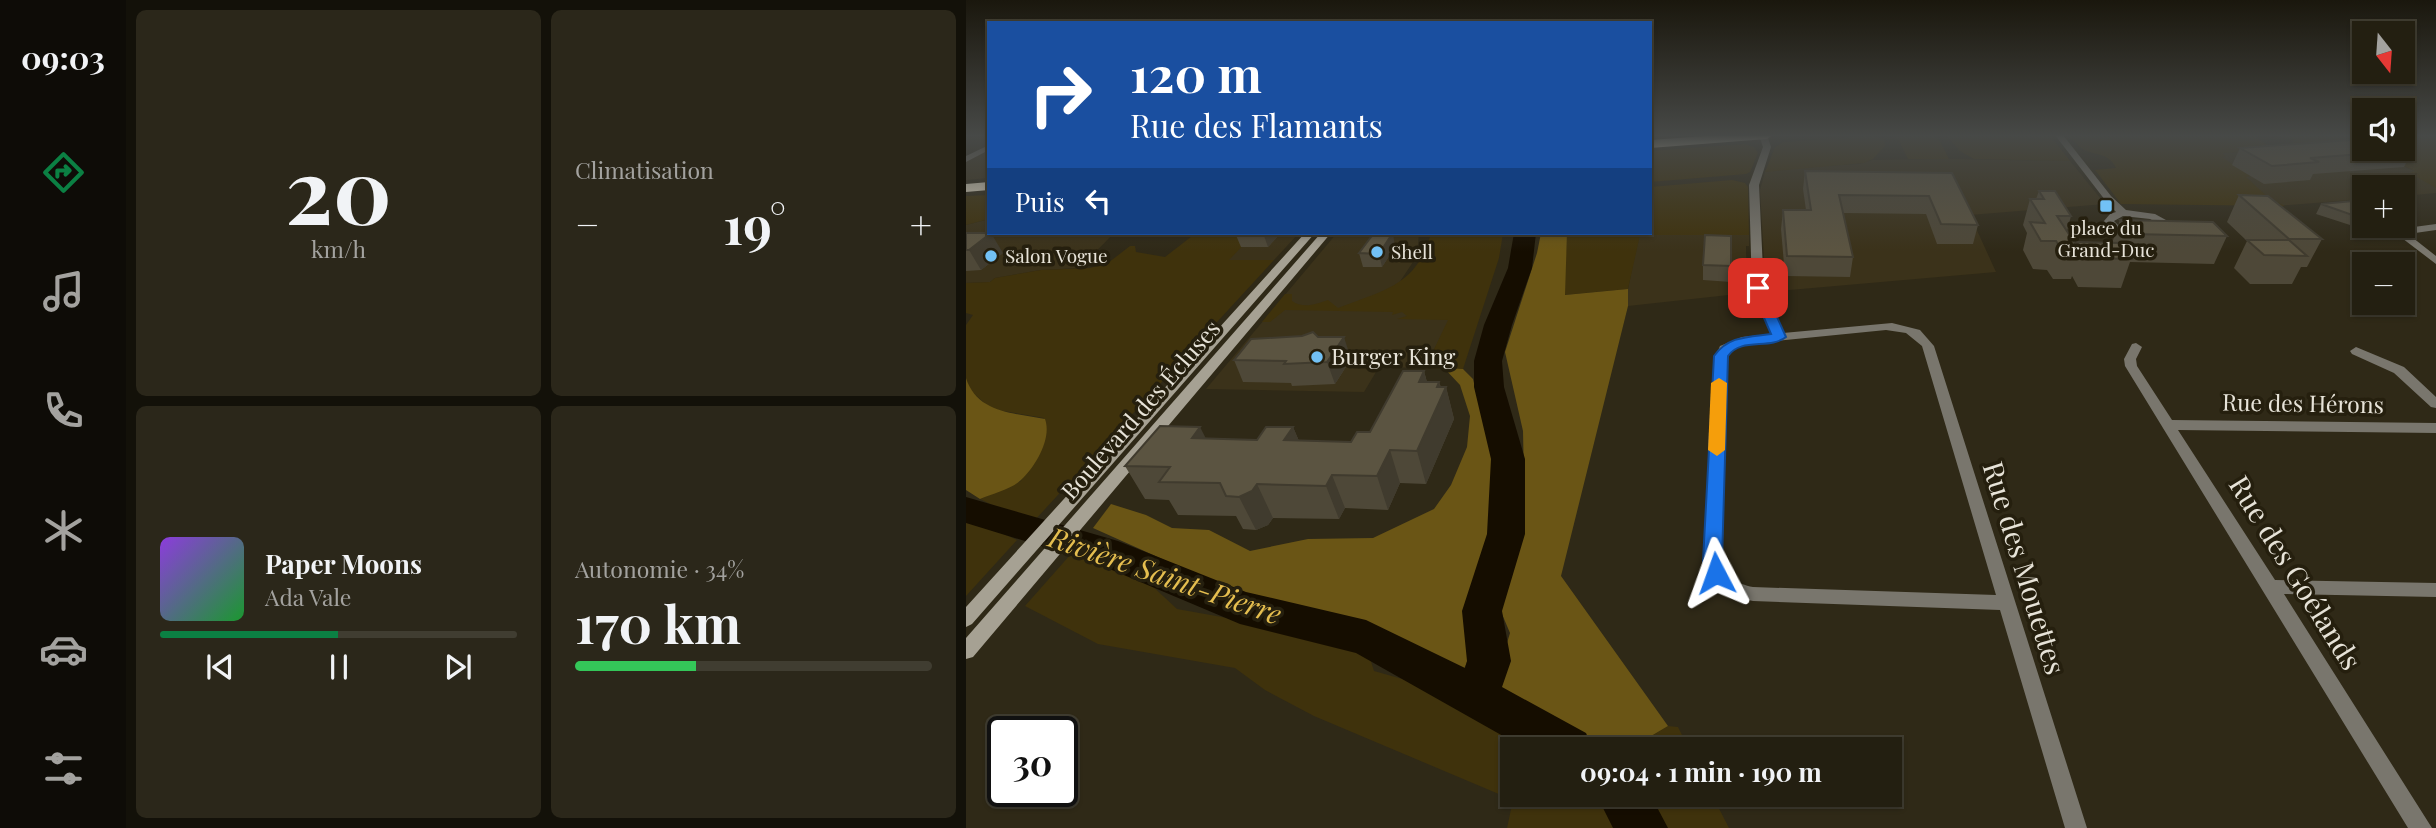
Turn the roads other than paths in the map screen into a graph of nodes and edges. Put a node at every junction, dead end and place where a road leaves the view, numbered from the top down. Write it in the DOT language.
graph roads {
  1 [pos="1758,174"];
  2 [pos="2089,174"];
  3 [pos="987,186"];
  4 [pos="966,188"];
  5 [pos="2123,213"];
  6 [pos="2436,227"];
  7 [pos="1308,235"];
  8 [pos="1324,235"];
  9 [pos="2436,261"];
  10 [pos="1779,337"];
  11 [pos="2136,347"];
  12 [pos="2356,351"];
  13 [pos="2436,404"];
  14 [pos="2169,425"];
  15 [pos="2436,428"];
  16 [pos="2272,587"];
  17 [pos="2436,590"];
  18 [pos="2008,603"];
  19 [pos="966,618"];
  20 [pos="966,651"];
  21 [pos="2076,828"];
  22 [pos="2421,828"];
  1 -- 10 [label="street"];
  2 -- 5 [label="street"];
  3 -- 4 [label="highway"];
  5 -- 5 [label="street"];
  6 -- 9 [label="street"];
  7 -- 19 [label="street, Boulevard des Écluses"];
  8 -- 20 [label="street, Boulevard des Écluses"];
  10 -- 18 [label="street, Rue des Mouettes"];
  10 -- 18 [label="street"];
  11 -- 14 [label="street, Rue des Goélands"];
  12 -- 13 [label="street"];
  14 -- 15 [label="street, Rue des Hérons"];
  14 -- 16 [label="street, Rue des Goélands"];
  16 -- 17 [label="street"];
  16 -- 22 [label="street, Rue des Goélands"];
  18 -- 21 [label="street, Rue des Mouettes"];
}
